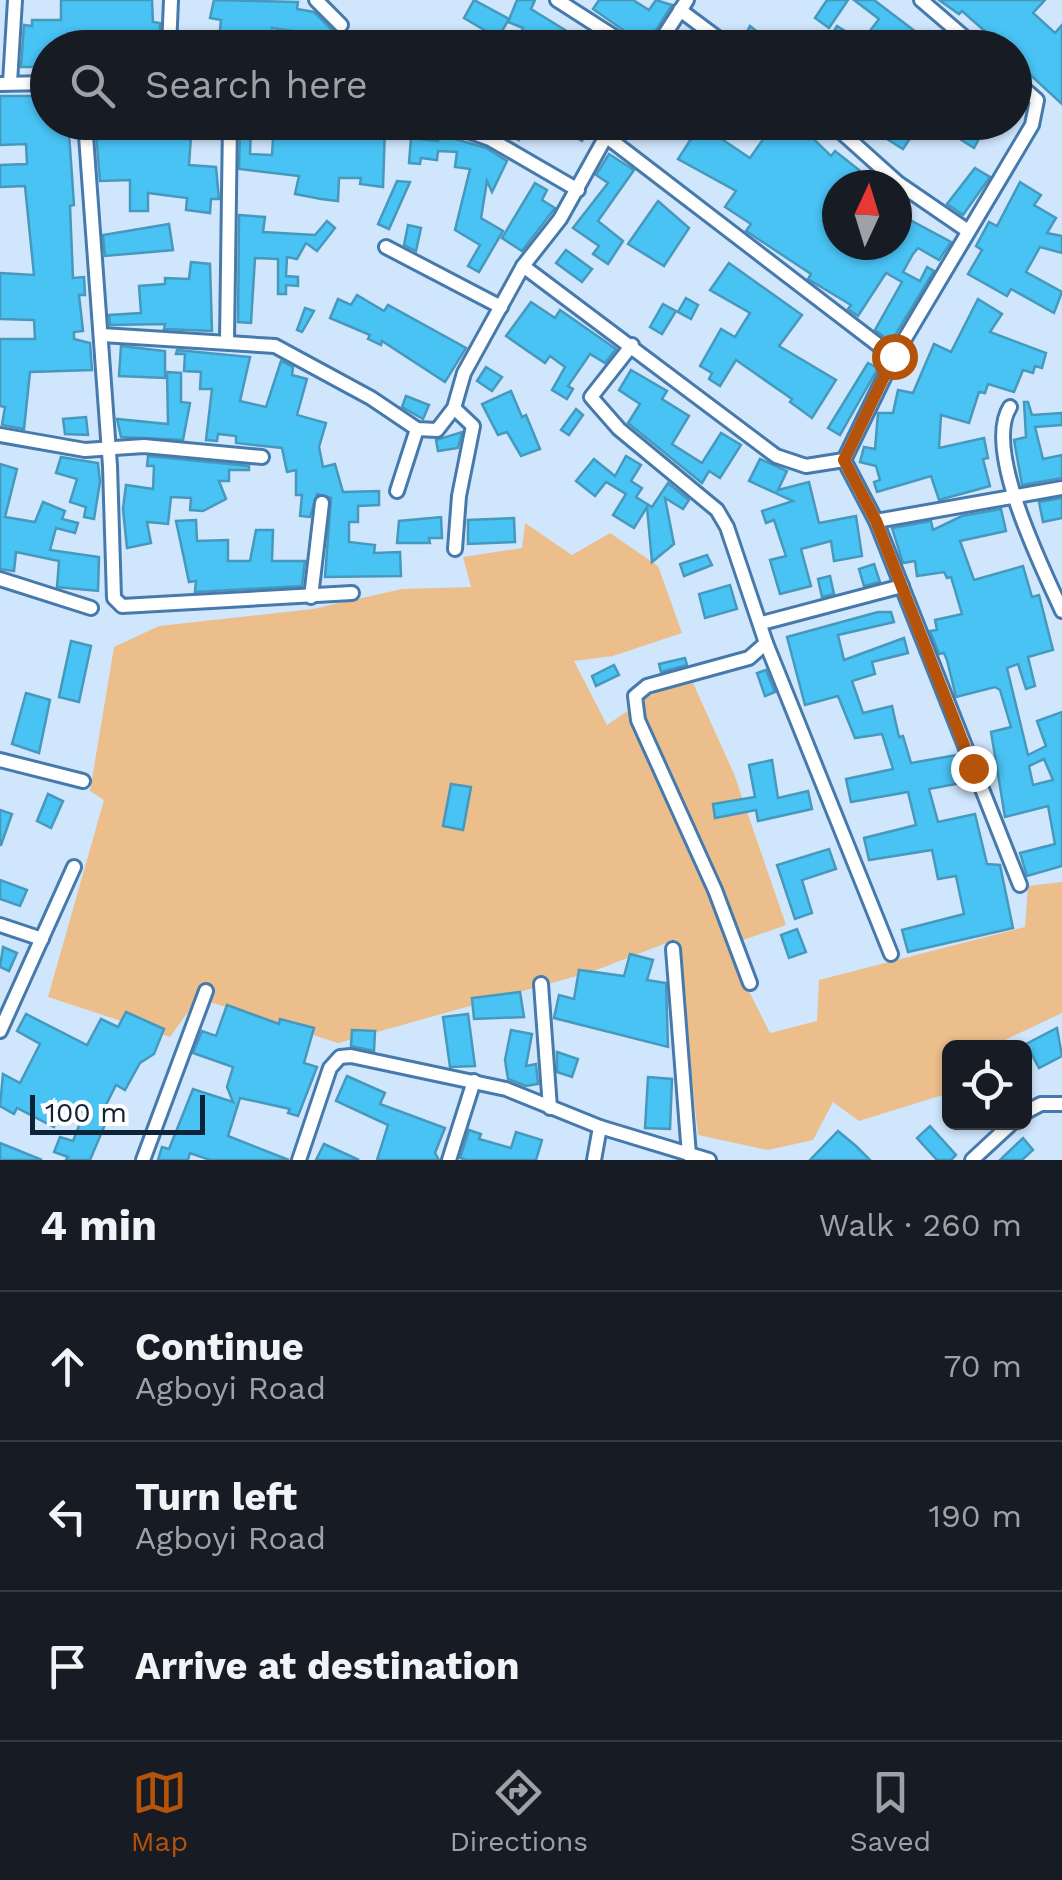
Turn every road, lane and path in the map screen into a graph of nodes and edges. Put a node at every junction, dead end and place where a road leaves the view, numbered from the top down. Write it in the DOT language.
graph roads {
  1 [pos="14,0"];
  2 [pos="171,0"];
  3 [pos="316,0"];
  4 [pos="556,0"];
  5 [pos="921,0"];
  6 [pos="683,5"];
  7 [pos="341,25"];
  8 [pos="169,30"];
  9 [pos="604,30"];
  10 [pos="667,30"];
  11 [pos="711,30"];
  12 [pos="956,30"];
  13 [pos="30,83"];
  14 [pos="5,84"];
  15 [pos="1032,95"];
  16 [pos="1032,121"];
  17 [pos="87,140"];
  18 [pos="230,140"];
  19 [pos="490,140"];
  20 [pos="606,140"];
  21 [pos="610,140"];
  22 [pos="850,140"];
  23 [pos="1021,140"];
  24 [pos="578,190"];
  25 [pos="968,231"];
  26 [pos="386,247"];
  27 [pos="523,266"];
  28 [pos="501,307"];
  29 [pos="102,335"];
  30 [pos="227,340"];
  31 [pos="632,345"];
  32 [pos="894,356"];
  33 [pos="454,408"];
  34 [pos="1010,408"];
  35 [pos="417,430"];
  36 [pos="0,436"];
  37 [pos="108,449"];
  38 [pos="262,457"];
  39 [pos="844,460"];
  40 [pos="1062,488"];
  41 [pos="397,490"];
  42 [pos="1018,498"];
  43 [pos="322,503"];
  44 [pos="876,521"];
  45 [pos="455,549"];
  46 [pos="0,580"];
  47 [pos="902,586"];
  48 [pos="352,593"];
  49 [pos="311,598"];
  50 [pos="90,608"];
  51 [pos="1062,611"];
  52 [pos="762,623"];
  53 [pos="766,643"];
  54 [pos="0,760"];
  55 [pos="83,781"];
  56 [pos="74,868"];
  57 [pos="1020,885"];
  58 [pos="0,924"];
  59 [pos="42,940"];
  60 [pos="673,949"];
  61 [pos="891,954"];
  62 [pos="750,983"];
  63 [pos="540,984"];
  64 [pos="206,992"];
  65 [pos="0,1032"];
  66 [pos="474,1081"];
  67 [pos="1062,1104"];
  68 [pos="550,1108"];
  69 [pos="1032,1109"];
  70 [pos="600,1127"];
  71 [pos="1005,1130"];
  72 [pos="689,1155"];
  73 [pos="143,1160"];
  74 [pos="299,1160"];
  75 [pos="448,1160"];
  76 [pos="594,1160"];
  77 [pos="709,1160"];
  78 [pos="973,1160"];
  1 -- 14 [label="street"];
  2 -- 8 [label="street"];
  3 -- 7 [label="street"];
  4 -- 9 [label="street"];
  5 -- 12 [label="street"];
  6 -- 10 [label="street"];
  6 -- 11 [label="street"];
  13 -- 14 [label="street"];
  15 -- 16 [label="street"];
  17 -- 29 [label="street"];
  18 -- 30 [label="street"];
  19 -- 24 [label="street"];
  20 -- 24 [label="street"];
  21 -- 32 [label="street"];
  22 -- 25 [label="street"];
  23 -- 25 [label="street"];
  24 -- 27 [label="street"];
  25 -- 32 [label="street"];
  26 -- 28 [label="street"];
  27 -- 28 [label="street"];
  27 -- 31 [label="street"];
  28 -- 33 [label="street"];
  29 -- 30 [label="street"];
  29 -- 37 [label="street"];
  30 -- 35 [label="street"];
  31 -- 39 [label="street"];
  31 -- 52 [label="street"];
  32 -- 39 [label="street"];
  33 -- 35 [label="street"];
  33 -- 45 [label="street"];
  34 -- 42 [label="street"];
  35 -- 41 [label="street"];
  36 -- 37 [label="street"];
  37 -- 38 [label="street"];
  37 -- 49 [label="street"];
  39 -- 44 [label="street"];
  40 -- 42 [label="street"];
  42 -- 44 [label="street"];
  42 -- 51 [label="street"];
  43 -- 49 [label="street"];
  44 -- 47 [label="street"];
  46 -- 50 [label="street"];
  47 -- 52 [label="street"];
  47 -- 57 [label="street"];
  48 -- 49 [label="street"];
  52 -- 53 [label="street"];
  53 -- 61 [label="street"];
  53 -- 62 [label="street"];
  54 -- 55 [label="street"];
  56 -- 59 [label="street"];
  58 -- 59 [label="street"];
  59 -- 65 [label="street"];
  60 -- 72 [label="street"];
  63 -- 68 [label="street"];
  64 -- 73 [label="street"];
  66 -- 68 [label="street"];
  66 -- 74 [label="street"];
  66 -- 75 [label="street"];
  67 -- 69 [label="street"];
  68 -- 70 [label="street"];
  70 -- 72 [label="street"];
  70 -- 76 [label="street"];
  71 -- 78 [label="street"];
  72 -- 77 [label="street"];
}
